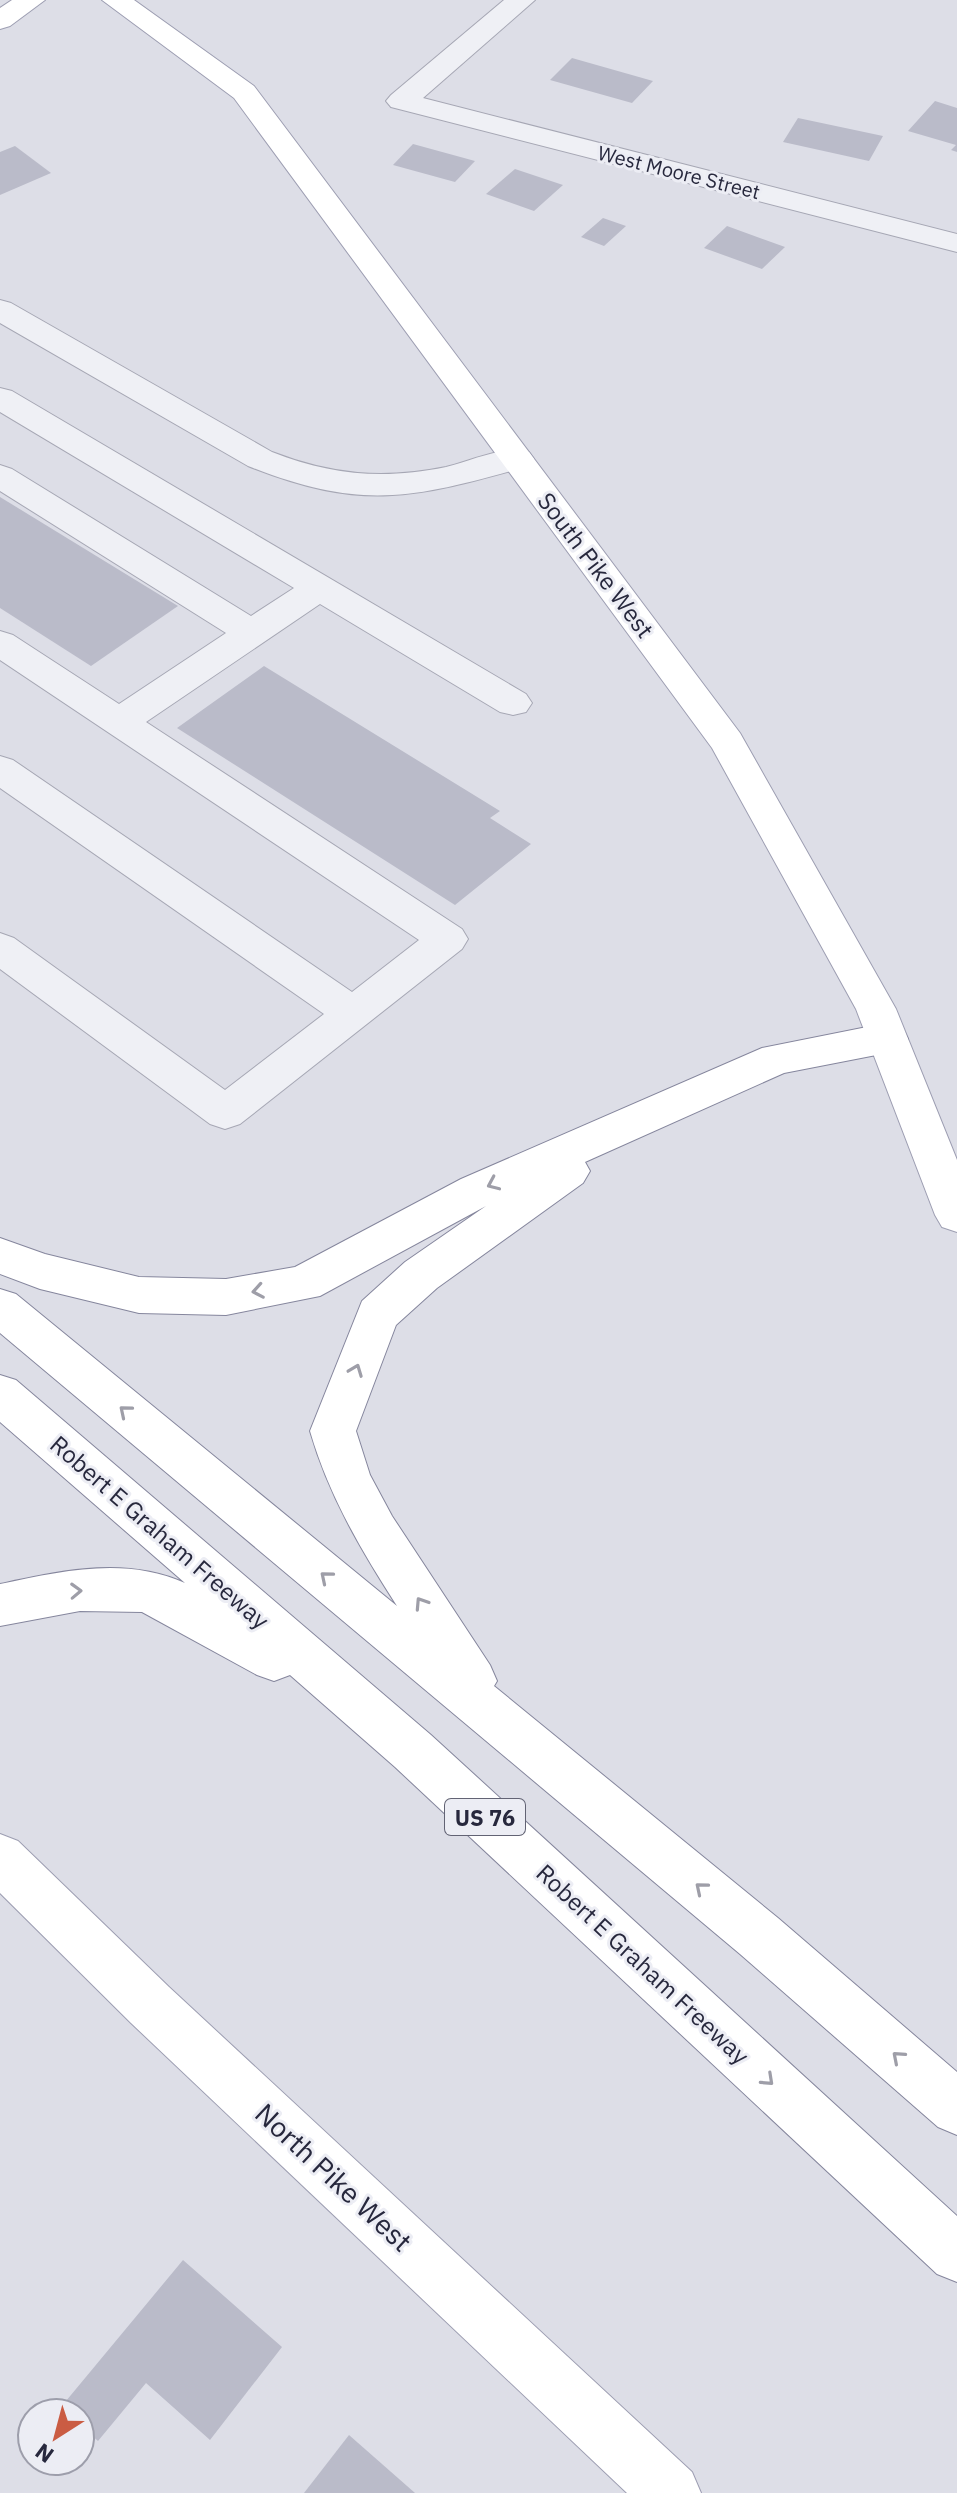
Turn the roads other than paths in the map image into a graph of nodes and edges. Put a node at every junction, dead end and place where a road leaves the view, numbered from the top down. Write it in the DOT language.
graph roads {
  1 [pos="31,0"];
  2 [pos="116,0"];
  3 [pos="521,0"];
  4 [pos="0,20"];
  5 [pos="957,243"];
  6 [pos="0,310"];
  7 [pos="0,398"];
  8 [pos="517,459"];
  9 [pos="0,476"];
  10 [pos="319,588"];
  11 [pos="252,633"];
  12 [pos="0,643"];
  13 [pos="513,703"];
  14 [pos="119,722"];
  15 [pos="0,769"];
  16 [pos="0,948"];
  17 [pos="353,1013"];
  18 [pos="887,1039"];
  19 [pos="641,1118"];
  20 [pos="957,1215"];
  21 [pos="0,1256"];
  22 [pos="0,1307"];
  23 [pos="0,1394"];
  24 [pos="0,1605"];
  25 [pos="494,1715"];
  26 [pos="413,1751"];
  27 [pos="0,1858"];
  28 [pos="957,2108"];
  29 [pos="957,2254"];
  30 [pos="671,2493"];
  1 -- 4 [label="main road"];
  2 -- 8 [label="main road, South Pike West"];
  3 -- 5 [label="street, West Moore Street"];
  6 -- 8 [label="street"];
  7 -- 10 [label="street"];
  8 -- 18 [label="main road, South Pike West"];
  9 -- 11 [label="street"];
  10 -- 11 [label="street"];
  10 -- 13 [label="street"];
  11 -- 14 [label="street"];
  12 -- 14 [label="street"];
  14 -- 17 [label="street"];
  15 -- 17 [label="street"];
  16 -- 17 [label="street"];
  18 -- 19 [label="main road"];
  18 -- 20 [label="main road, South Pike West"];
  19 -- 21 [label="main road, one-way"];
  25 -- 19 [label="main road, one-way"];
  25 -- 22 [label="main road, one-way"];
  23 -- 26 [label="main road, Robert E Graham Freeway / US 76"];
  24 -- 26 [label="main road, one-way"];
  28 -- 25 [label="main road, one-way"];
  26 -- 29 [label="main road, Robert E Graham Freeway / US 76, one-way"];
  27 -- 30 [label="main road, North Pike West"];
}
